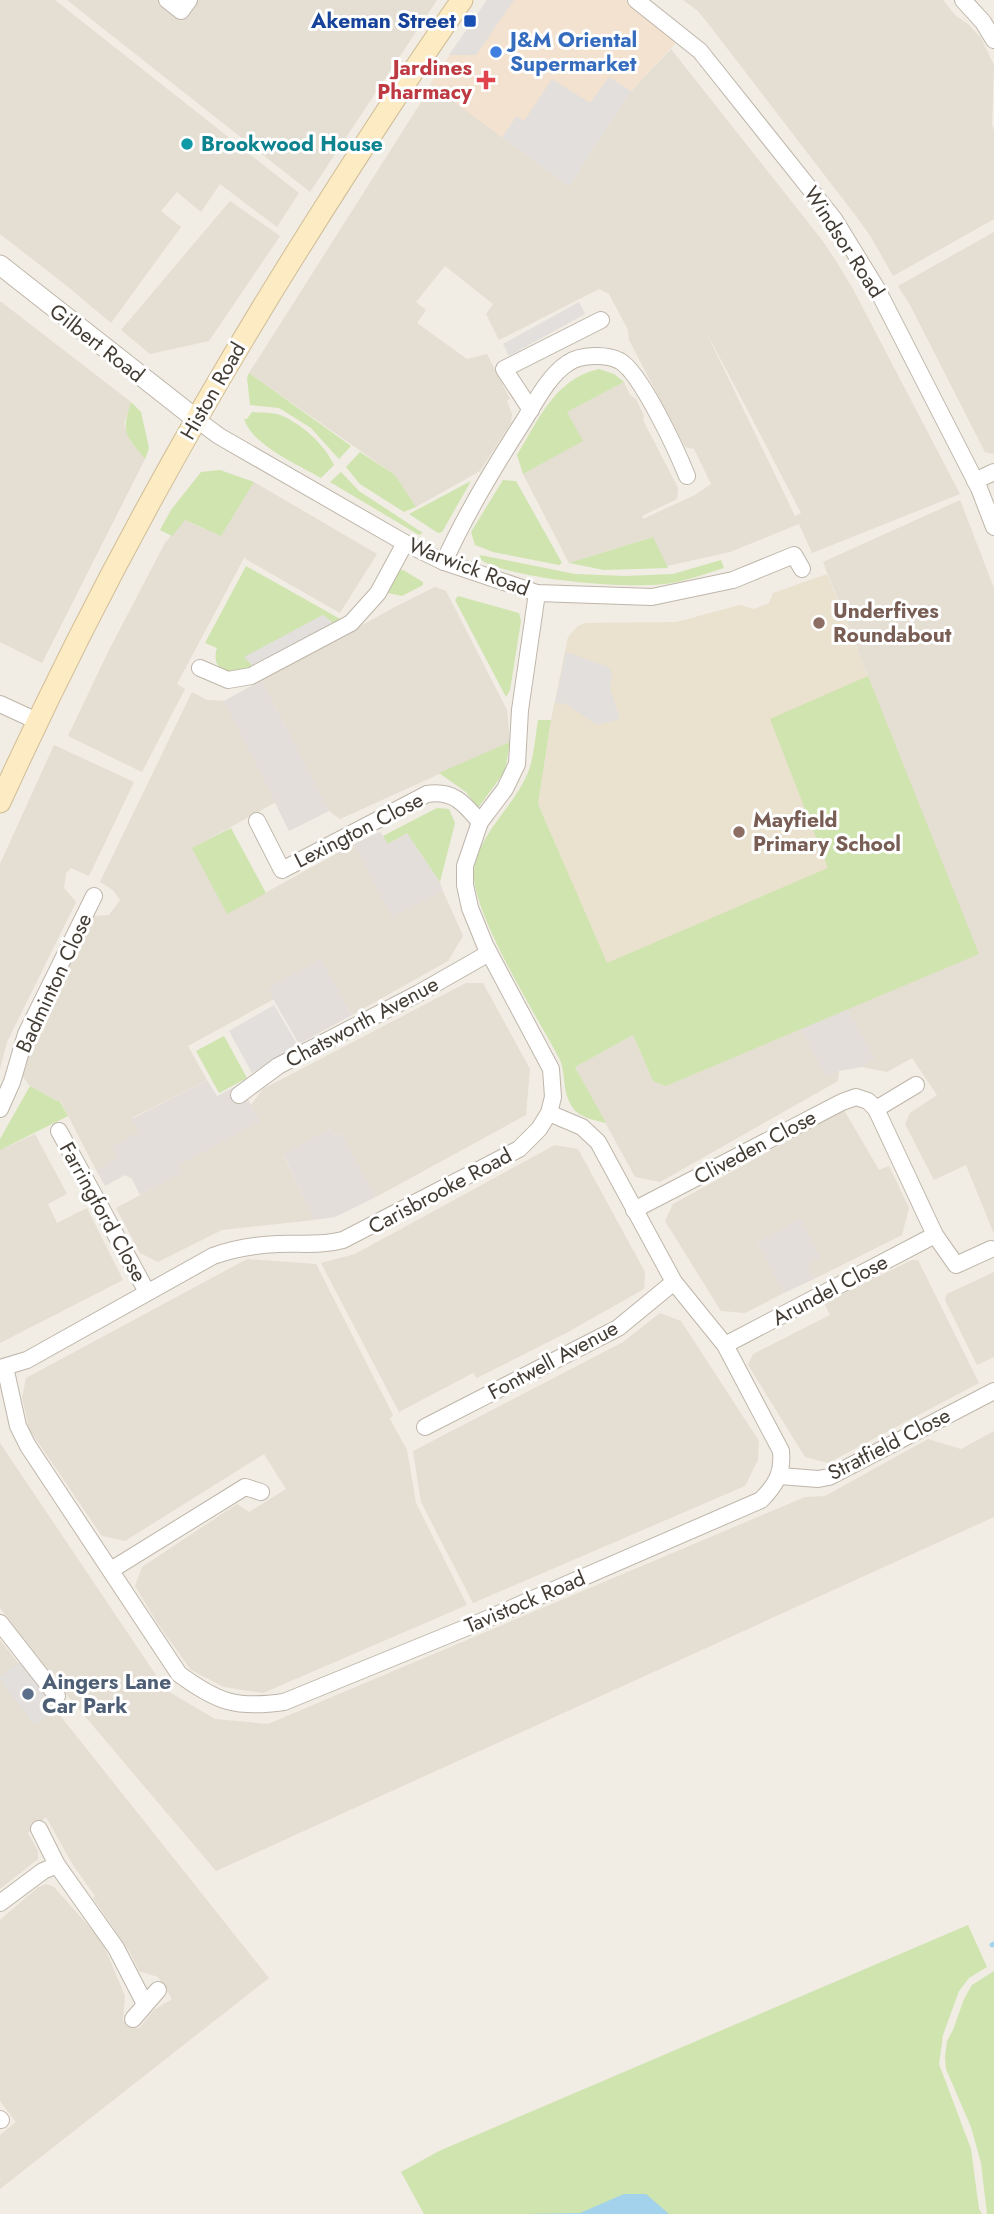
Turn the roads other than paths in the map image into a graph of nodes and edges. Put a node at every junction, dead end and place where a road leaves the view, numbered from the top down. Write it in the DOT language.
graph roads {
  1 [pos="167,0"];
  2 [pos="189,0"];
  3 [pos="462,0"];
  4 [pos="636,0"];
  5 [pos="963,0"];
  6 [pos="994,40"];
  7 [pos="0,265"];
  8 [pos="601,320"];
  9 [pos="531,410"];
  10 [pos="195,419"];
  11 [pos="994,472"];
  12 [pos="687,476"];
  13 [pos="975,481"];
  14 [pos="994,527"];
  15 [pos="405,543"];
  16 [pos="444,562"];
  17 [pos="802,569"];
  18 [pos="537,593"];
  19 [pos="200,668"];
  20 [pos="0,704"];
  21 [pos="37,721"];
  22 [pos="0,802"];
  23 [pos="257,821"];
  24 [pos="480,822"];
  25 [pos="94,896"];
  26 [pos="489,953"];
  27 [pos="916,1085"];
  28 [pos="239,1095"];
  29 [pos="0,1109"];
  30 [pos="876,1110"];
  31 [pos="549,1113"];
  32 [pos="59,1131"];
  33 [pos="634,1210"];
  34 [pos="935,1235"];
  35 [pos="991,1249"];
  36 [pos="674,1282"];
  37 [pos="147,1292"];
  38 [pos="725,1345"];
  39 [pos="2,1368"];
  40 [pos="994,1391"];
  41 [pos="425,1427"];
  42 [pos="780,1476"];
  43 [pos="261,1492"];
  44 [pos="111,1570"];
  45 [pos="0,1623"];
  46 [pos="57,1696"];
  47 [pos="39,1829"];
  48 [pos="57,1865"];
  49 [pos="0,1903"];
  50 [pos="158,1990"];
  51 [pos="145,2004"];
  52 [pos="133,2019"];
  1 -- 2 [label="street"];
  3 -- 10 [label="main road, Histon Road"];
  4 -- 13 [label="street, Windsor Road"];
  5 -- 6 [label="street"];
  7 -- 10 [label="street, Gilbert Road"];
  8 -- 9 [label="street"];
  9 -- 12 [label="street"];
  9 -- 16 [label="street"];
  10 -- 15 [label="street, Warwick Road"];
  10 -- 21 [label="main road, Histon Road"];
  11 -- 13 [label="street"];
  13 -- 14 [label="street, Windsor Road"];
  15 -- 16 [label="street, Warwick Road"];
  15 -- 19 [label="street"];
  16 -- 18 [label="street, Warwick Road"];
  17 -- 18 [label="street, Warwick Road"];
  18 -- 24 [label="street"];
  20 -- 21 [label="street"];
  21 -- 22 [label="main road, Histon Road"];
  23 -- 24 [label="street, Lexington Close"];
  24 -- 26 [label="street"];
  25 -- 29 [label="street, Badminton Close"];
  26 -- 28 [label="street, Chatsworth Avenue"];
  26 -- 31 [label="street"];
  27 -- 30 [label="street"];
  30 -- 33 [label="street, Cliveden Close"];
  30 -- 34 [label="street"];
  31 -- 33 [label="street"];
  31 -- 37 [label="street, Carisbrooke Road"];
  32 -- 37 [label="street, Farringford Close"];
  33 -- 36 [label="street"];
  34 -- 35 [label="street"];
  34 -- 38 [label="street, Arundel Close"];
  36 -- 38 [label="street"];
  36 -- 41 [label="street, Fontwell Avenue"];
  37 -- 39 [label="street, Carisbrooke Road"];
  38 -- 42 [label="street"];
  39 -- 44 [label="street, Tavistock Road"];
  40 -- 42 [label="street, Stratfield Close"];
  42 -- 44 [label="street, Tavistock Road"];
  43 -- 44 [label="street"];
  45 -- 46 [label="street"];
  47 -- 48 [label="street"];
  48 -- 49 [label="street"];
  48 -- 51 [label="street"];
  50 -- 51 [label="street"];
  51 -- 52 [label="street"];
}
